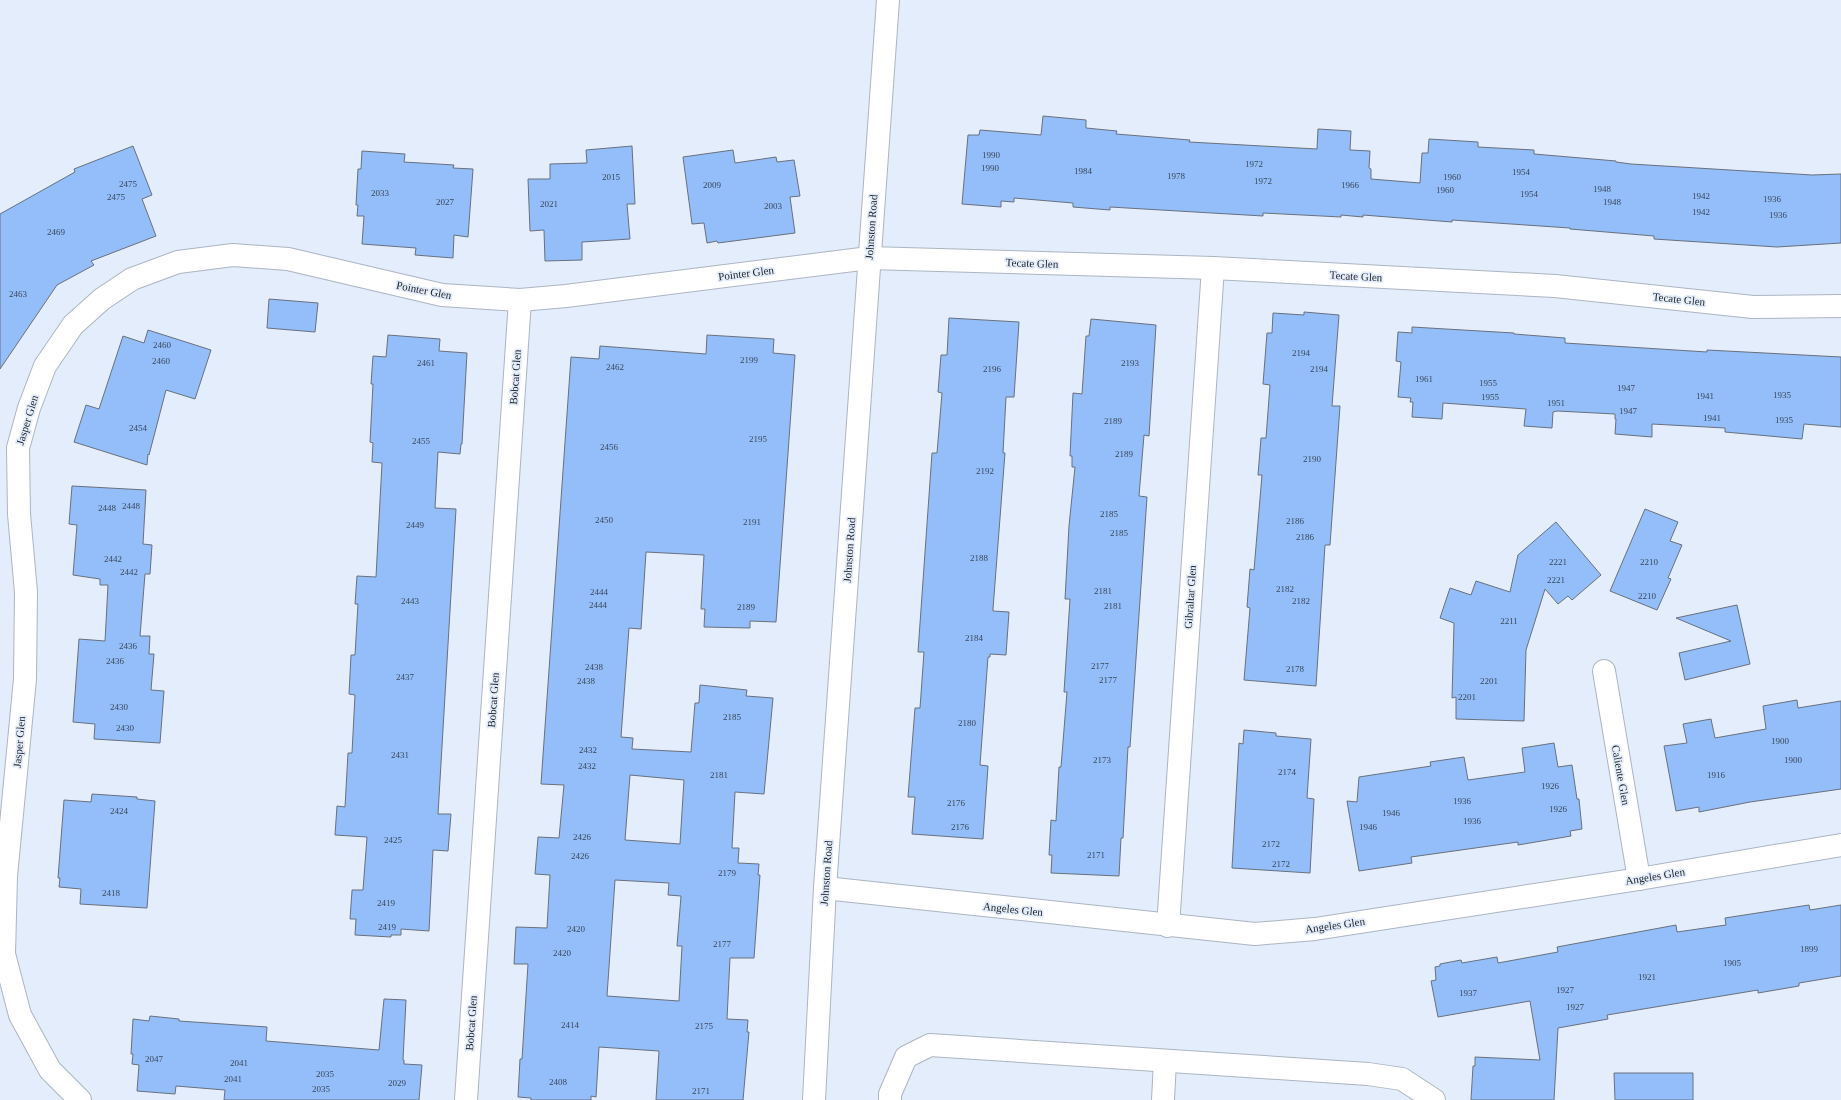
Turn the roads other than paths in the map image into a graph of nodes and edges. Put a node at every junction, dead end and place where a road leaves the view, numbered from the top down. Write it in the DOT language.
graph roads {
  1 [pos="888,0"];
  2 [pos="869,258"];
  3 [pos="1213,268"];
  4 [pos="520,300"];
  5 [pos="1841,306"];
  6 [pos="45,366"];
  7 [pos="1604,671"];
  8 [pos="1841,845"];
  9 [pos="1639,879"];
  10 [pos="825,888"];
  11 [pos="1168,926"];
  12 [pos="1166,1060"];
  13 [pos="890,1097"];
  14 [pos="80,1100"];
  15 [pos="466,1100"];
  16 [pos="814,1100"];
  17 [pos="1163,1100"];
  18 [pos="1434,1100"];
  1 -- 2 [label="street, Johnston Road"];
  2 -- 3 [label="street, Tecate Glen"];
  2 -- 4 [label="street, Pointer Glen"];
  2 -- 10 [label="street, Johnston Road"];
  3 -- 5 [label="street, Tecate Glen"];
  3 -- 11 [label="street, Gibraltar Glen"];
  4 -- 6 [label="street, Pointer Glen"];
  4 -- 15 [label="street, Bobcat Glen"];
  6 -- 14 [label="street, Jasper Glen"];
  7 -- 9 [label="street, Caliente Glen"];
  8 -- 9 [label="street, Angeles Glen"];
  9 -- 11 [label="street, Angeles Glen"];
  10 -- 11 [label="street, Angeles Glen"];
  10 -- 16 [label="street, Johnston Road"];
  12 -- 13 [label="street"];
  12 -- 17 [label="street"];
  12 -- 18 [label="street"];
}
